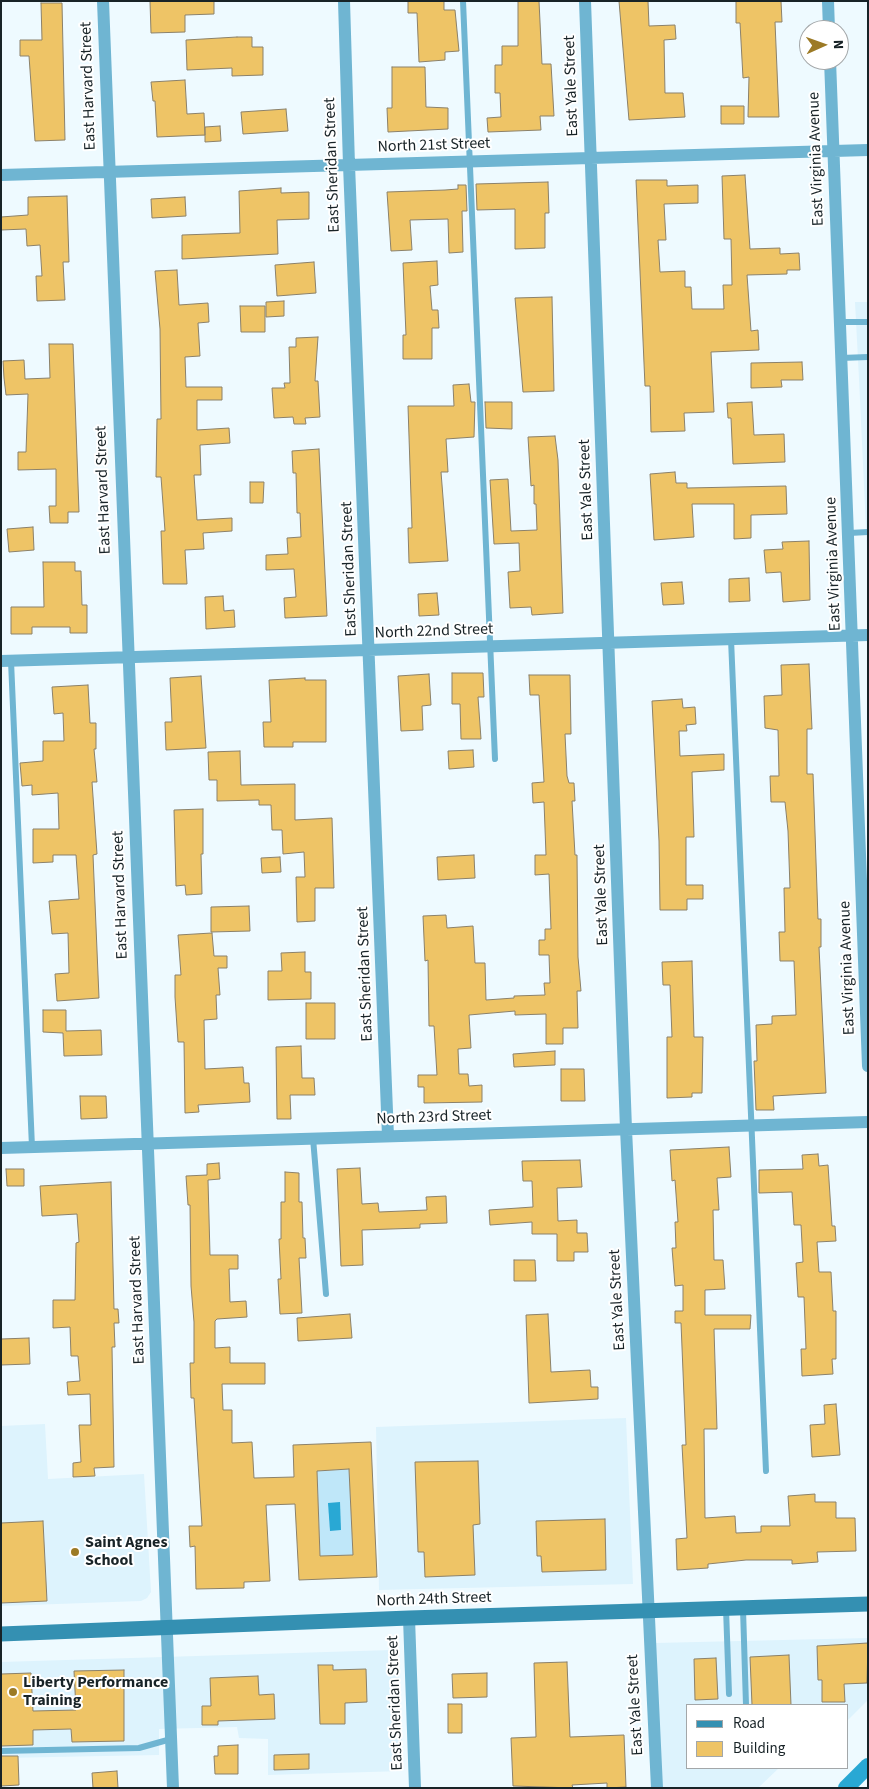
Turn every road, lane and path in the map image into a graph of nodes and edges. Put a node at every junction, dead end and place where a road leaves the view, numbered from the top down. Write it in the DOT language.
graph roads {
  1 [pos="103,1"];
  2 [pos="344,1"];
  3 [pos="463,1"];
  4 [pos="585,1"];
  5 [pos="828,1"];
  6 [pos="829,20"];
  7 [pos="830,70"];
  8 [pos="868,150"];
  9 [pos="832,151"];
  10 [pos="591,158"];
  11 [pos="469,162"];
  12 [pos="349,165"];
  13 [pos="108,172"];
  14 [pos="1,175"];
  15 [pos="839,322"];
  16 [pos="868,322"];
  17 [pos="868,357"];
  18 [pos="841,358"];
  19 [pos="868,532"];
  20 [pos="849,533"];
  21 [pos="868,635"];
  22 [pos="853,636"];
  23 [pos="731,639"];
  24 [pos="609,643"];
  25 [pos="491,646"];
  26 [pos="369,650"];
  27 [pos="127,658"];
  28 [pos="6,661"];
  29 [pos="495,759"];
  30 [pos="868,1066"];
  31 [pos="868,1122"];
  32 [pos="752,1125"];
  33 [pos="626,1129"];
  34 [pos="388,1136"];
  35 [pos="313,1138"];
  36 [pos="148,1142"];
  37 [pos="32,1147"];
  38 [pos="1,1148"];
  39 [pos="326,1294"];
  40 [pos="766,1471"];
  41 [pos="868,1604"];
  42 [pos="726,1608"];
  43 [pos="743,1608"];
  44 [pos="648,1611"];
  45 [pos="409,1618"];
  46 [pos="166,1628"];
  47 [pos="1,1634"];
  48 [pos="729,1694"];
  49 [pos="746,1704"];
  50 [pos="171,1739"];
  51 [pos="1,1751"];
  52 [pos="173,1788"];
  53 [pos="415,1788"];
  54 [pos="657,1788"];
  1 -- 13 [label="street, East Harvard Street"];
  2 -- 12 [label="street, East Sheridan Street"];
  3 -- 11 [label="lane"];
  4 -- 10 [label="street, East Yale Street"];
  5 -- 6 [label="street"];
  7 -- 9 [label="street, East Virginia Avenue"];
  8 -- 9 [label="street, North 21st Street"];
  9 -- 10 [label="street, North 21st Street"];
  9 -- 15 [label="street, East Virginia Avenue"];
  10 -- 11 [label="street, North 21st Street"];
  10 -- 24 [label="street, East Yale Street"];
  11 -- 12 [label="street, North 21st Street"];
  11 -- 25 [label="lane"];
  12 -- 13 [label="street, North 21st Street"];
  12 -- 26 [label="street, East Sheridan Street"];
  13 -- 14 [label="street, North 21st Street"];
  13 -- 27 [label="street, East Harvard Street"];
  15 -- 16 [label="lane"];
  15 -- 18 [label="street, East Virginia Avenue"];
  17 -- 18 [label="lane"];
  18 -- 20 [label="street, East Virginia Avenue"];
  19 -- 20 [label="lane"];
  20 -- 22 [label="street, East Virginia Avenue"];
  21 -- 22 [label="street, North 22nd Street"];
  22 -- 23 [label="street, North 22nd Street"];
  22 -- 30 [label="street, East Virginia Avenue"];
  23 -- 24 [label="street, North 22nd Street"];
  23 -- 32 [label="lane"];
  24 -- 25 [label="street, North 22nd Street"];
  24 -- 33 [label="street, East Yale Street"];
  25 -- 26 [label="street, North 22nd Street"];
  25 -- 29 [label="lane"];
  26 -- 27 [label="street, North 22nd Street"];
  26 -- 34 [label="street, East Sheridan Street"];
  27 -- 28 [label="street, North 22nd Street"];
  27 -- 36 [label="street, East Harvard Street"];
  28 -- 37 [label="lane"];
  31 -- 32 [label="street, North 23rd Street"];
  32 -- 33 [label="street, North 23rd Street"];
  32 -- 40 [label="lane"];
  33 -- 34 [label="street, North 23rd Street"];
  33 -- 44 [label="street, East Yale Street"];
  34 -- 35 [label="street, North 23rd Street"];
  35 -- 36 [label="street, North 23rd Street"];
  35 -- 39 [label="lane"];
  36 -- 37 [label="street, North 23rd Street"];
  36 -- 46 [label="street, East Harvard Street"];
  37 -- 38 [label="street, North 23rd Street"];
  41 -- 43 [label="main road, North 24th Street"];
  42 -- 43 [label="main road, North 24th Street"];
  42 -- 44 [label="main road, North 24th Street"];
  42 -- 48 [label="lane"];
  43 -- 49 [label="lane"];
  44 -- 45 [label="main road, North 24th Street"];
  44 -- 54 [label="street, East Yale Street"];
  45 -- 46 [label="main road, North 24th Street"];
  45 -- 53 [label="street, East Sheridan Street"];
  46 -- 47 [label="main road, North 24th Street"];
  46 -- 50 [label="street, East Harvard Street"];
  50 -- 51 [label="lane"];
  50 -- 52 [label="street, East Harvard Street"];
}
